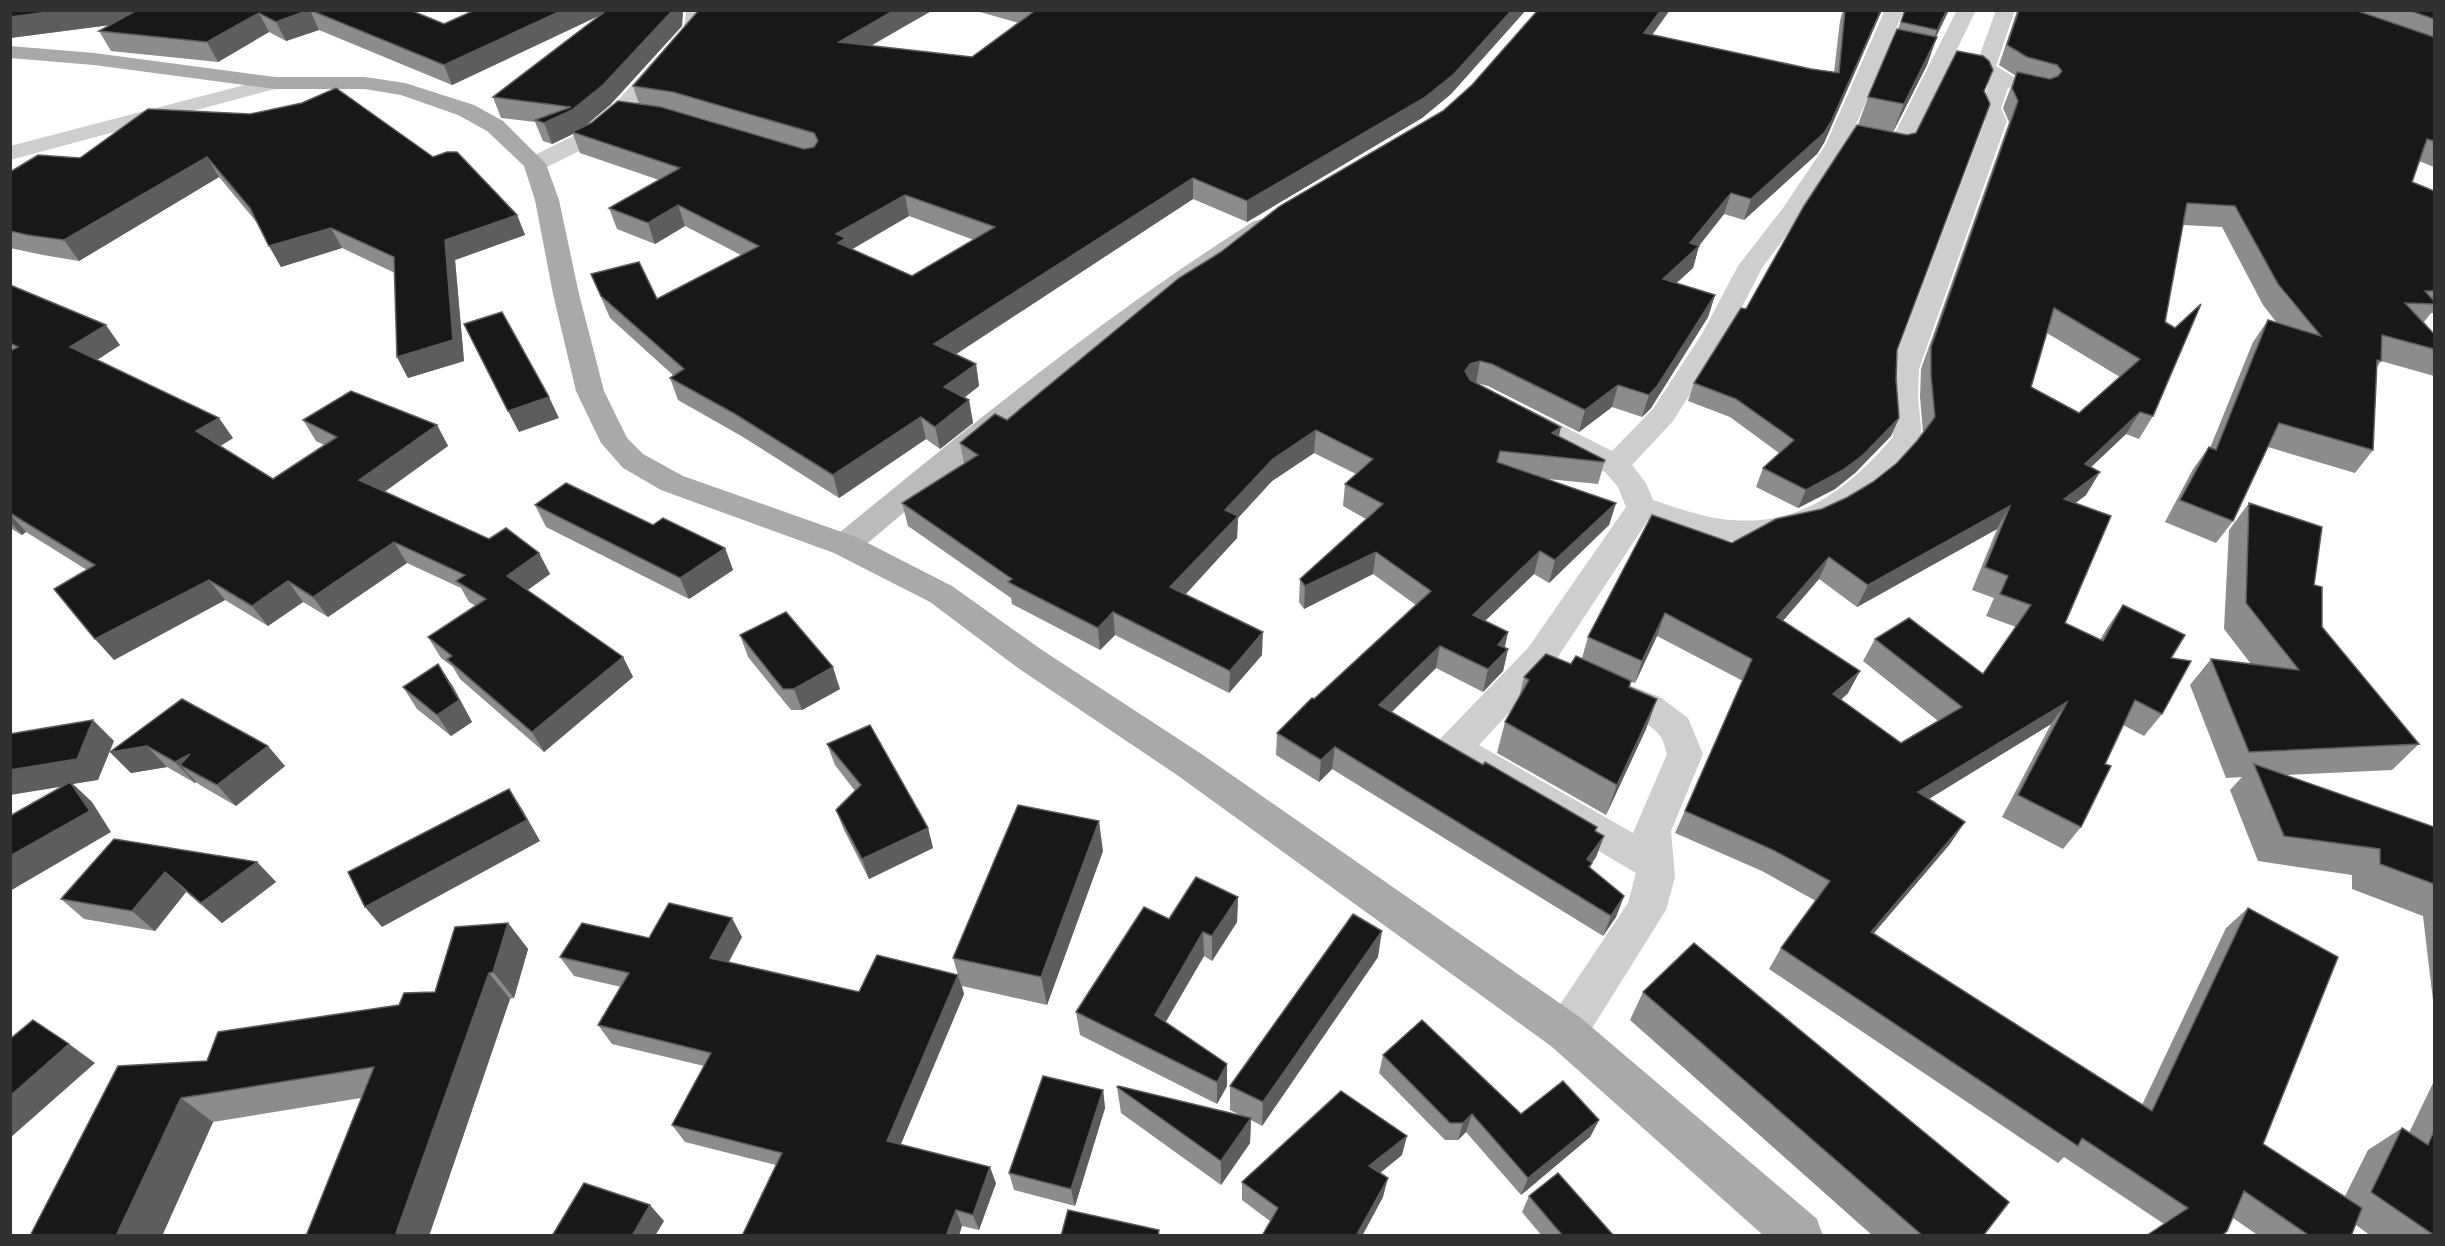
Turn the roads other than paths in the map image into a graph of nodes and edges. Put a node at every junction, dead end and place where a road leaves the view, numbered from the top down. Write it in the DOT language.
graph roads {
  1 [pos="694,10"];
  2 [pos="1895,10"];
  3 [pos="1967,10"];
  4 [pos="2006,10"];
  5 [pos="10,52"];
  6 [pos="1921,56"];
  7 [pos="1942,60"];
  8 [pos="1994,75"];
  9 [pos="275,83"];
  10 [pos="2030,88"];
  11 [pos="1842,131"];
  12 [pos="10,153"];
  13 [pos="535,164"];
  14 [pos="1286,212"];
  15 [pos="1488,399"];
  16 [pos="1615,465"];
  17 [pos="1641,507"];
  18 [pos="845,545"];
  19 [pos="1564,669"];
  20 [pos="1654,864"];
  21 [pos="1566,1032"];
  22 [pos="1800,1236"];
  1 -- 13 [label="street"];
  2 -- 11 [label="street"];
  3 -- 7 [label="street"];
  4 -- 8 [label="street"];
  5 -- 9 [label="main road"];
  6 -- 7 [label="street"];
  7 -- 11 [label="street"];
  8 -- 10 [label="street"];
  8 -- 17 [label="street"];
  9 -- 12 [label="street"];
  9 -- 13 [label="main road"];
  11 -- 16 [label="street"];
  13 -- 18 [label="main road"];
  14 -- 18 [label="street"];
  15 -- 16 [label="street"];
  16 -- 17 [label="street"];
  17 -- 19 [label="street"];
  18 -- 21 [label="main road"];
  19 -- 20 [label="street"];
  19 -- 20 [label="street"];
  20 -- 21 [label="street"];
  21 -- 22 [label="main road"];
}
